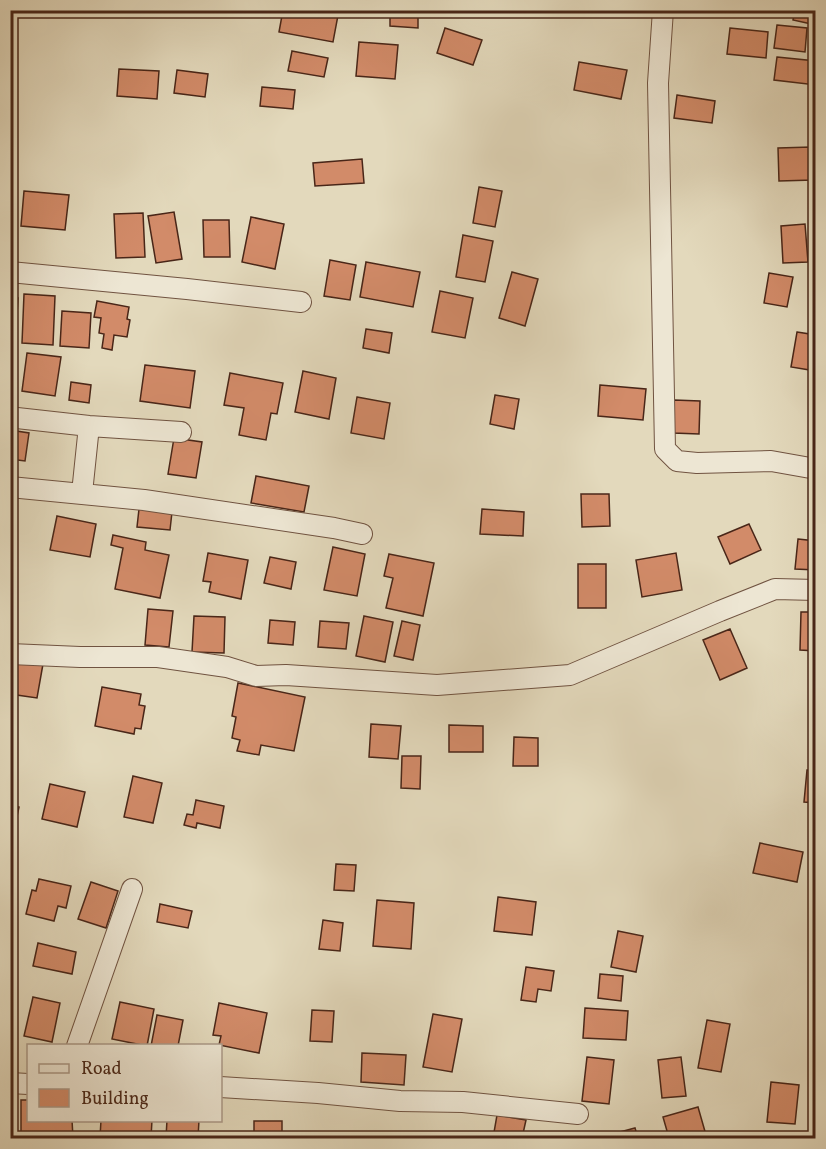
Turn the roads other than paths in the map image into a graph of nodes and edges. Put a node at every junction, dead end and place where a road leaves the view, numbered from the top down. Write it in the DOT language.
graph roads {
  1 [pos="663,10"];
  2 [pos="10,272"];
  3 [pos="301,302"];
  4 [pos="17,418"];
  5 [pos="89,426"];
  6 [pos="181,432"];
  7 [pos="816,469"];
  8 [pos="10,487"];
  9 [pos="82,493"];
  10 [pos="362,534"];
  11 [pos="816,590"];
  12 [pos="10,654"];
  13 [pos="132,890"];
  14 [pos="78,1044"];
  15 [pos="10,1083"];
  16 [pos="27,1084"];
  17 [pos="222,1087"];
  18 [pos="578,1114"];
  1 -- 7 [label="street"];
  2 -- 3 [label="street"];
  4 -- 5 [label="street"];
  5 -- 6 [label="street"];
  5 -- 9 [label="street"];
  8 -- 9 [label="street"];
  9 -- 10 [label="street"];
  11 -- 12 [label="street"];
  13 -- 14 [label="street"];
  15 -- 16 [label="street"];
  17 -- 18 [label="street"];
}
